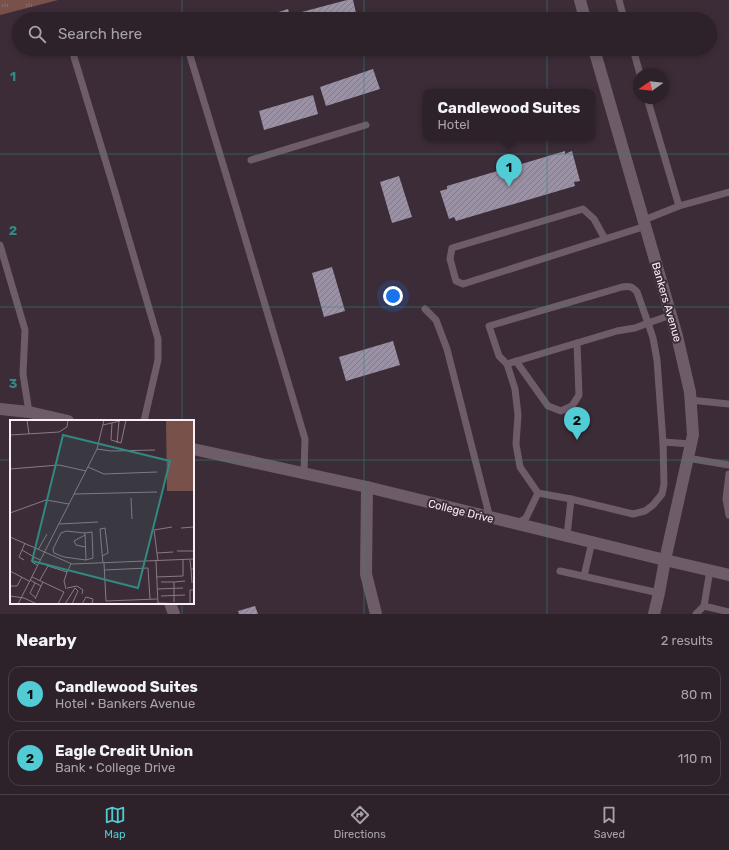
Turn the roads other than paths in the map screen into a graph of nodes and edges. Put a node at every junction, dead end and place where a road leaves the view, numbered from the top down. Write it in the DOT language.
graph roads {
  1 [pos="580,0"];
  2 [pos="619,0"];
  3 [pos="583,12"];
  4 [pos="622,12"];
  5 [pos="190,56"];
  6 [pos="596,56"];
  7 [pos="635,56"];
  8 [pos="74,57"];
  9 [pos="638,68"];
  10 [pos="649,104"];
  11 [pos="366,125"];
  12 [pos="251,160"];
  13 [pos="729,192"];
  14 [pos="679,206"];
  15 [pos="645,223"];
  16 [pos="605,239"];
  17 [pos="0,245"];
  18 [pos="425,309"];
  19 [pos="671,315"];
  20 [pos="648,323"];
  21 [pos="577,343"];
  22 [pos="516,361"];
  23 [pos="507,364"];
  24 [pos="690,400"];
  25 [pos="729,404"];
  26 [pos="0,409"];
  27 [pos="29,412"];
  28 [pos="64,420"];
  29 [pos="144,420"];
  30 [pos="663,442"];
  31 [pos="690,444"];
  32 [pos="194,449"];
  33 [pos="687,458"];
  34 [pos="729,465"];
  35 [pos="304,474"];
  36 [pos="729,474"];
  37 [pos="367,487"];
  38 [pos="538,493"];
  39 [pos="571,499"];
  40 [pos="729,515"];
  41 [pos="490,518"];
  42 [pos="518,524"];
  43 [pos="567,536"];
  44 [pos="592,542"];
  45 [pos="664,560"];
  46 [pos="710,570"];
  47 [pos="560,571"];
  48 [pos="729,575"];
  49 [pos="584,576"];
  50 [pos="659,593"];
  51 [pos="170,604"];
  52 [pos="704,606"];
  53 [pos="729,612"];
  54 [pos="174,614"];
  55 [pos="376,614"];
  56 [pos="654,614"];
  57 [pos="696,614"];
  1 -- 3 [label="street"];
  2 -- 4 [label="lane"];
  5 -- 35 [label="lane"];
  6 -- 15 [label="street, Bankers Avenue"];
  7 -- 9 [label="lane"];
  8 -- 29 [label="lane"];
  10 -- 14 [label="lane"];
  11 -- 12 [label="lane"];
  13 -- 14 [label="lane"];
  14 -- 15 [label="lane"];
  15 -- 16 [label="lane"];
  15 -- 19 [label="street, Bankers Avenue"];
  16 -- 16 [label="lane"];
  17 -- 27 [label="lane"];
  18 -- 41 [label="lane"];
  19 -- 20 [label="lane"];
  19 -- 24 [label="street, Bankers Avenue"];
  20 -- 21 [label="lane"];
  20 -- 23 [label="lane"];
  20 -- 30 [label="lane"];
  21 -- 22 [label="lane"];
  21 -- 22 [label="lane"];
  22 -- 23 [label="lane"];
  23 -- 38 [label="lane"];
  24 -- 25 [label="lane"];
  24 -- 31 [label="street, Bankers Avenue"];
  26 -- 27 [label="street"];
  27 -- 28 [label="street"];
  30 -- 31 [label="lane"];
  30 -- 39 [label="lane"];
  31 -- 33 [label="street, Bankers Avenue"];
  32 -- 35 [label="street, College Drive"];
  33 -- 34 [label="lane"];
  33 -- 45 [label="street, Bankers Avenue"];
  35 -- 37 [label="street, College Drive"];
  36 -- 40 [label="lane"];
  37 -- 41 [label="street, College Drive"];
  37 -- 55 [label="street"];
  38 -- 39 [label="lane"];
  38 -- 42 [label="lane"];
  39 -- 43 [label="lane"];
  41 -- 42 [label="street, College Drive"];
  42 -- 43 [label="street, College Drive"];
  43 -- 44 [label="street, College Drive"];
  44 -- 45 [label="street, College Drive"];
  44 -- 49 [label="lane"];
  45 -- 46 [label="street, College Drive"];
  45 -- 50 [label="street, Bankers Avenue"];
  46 -- 48 [label="street, College Drive"];
  46 -- 52 [label="lane"];
  47 -- 49 [label="lane"];
  49 -- 50 [label="lane"];
  50 -- 56 [label="street, Bankers Avenue"];
  51 -- 54 [label="street"];
  52 -- 53 [label="lane"];
  52 -- 57 [label="lane"];
}
